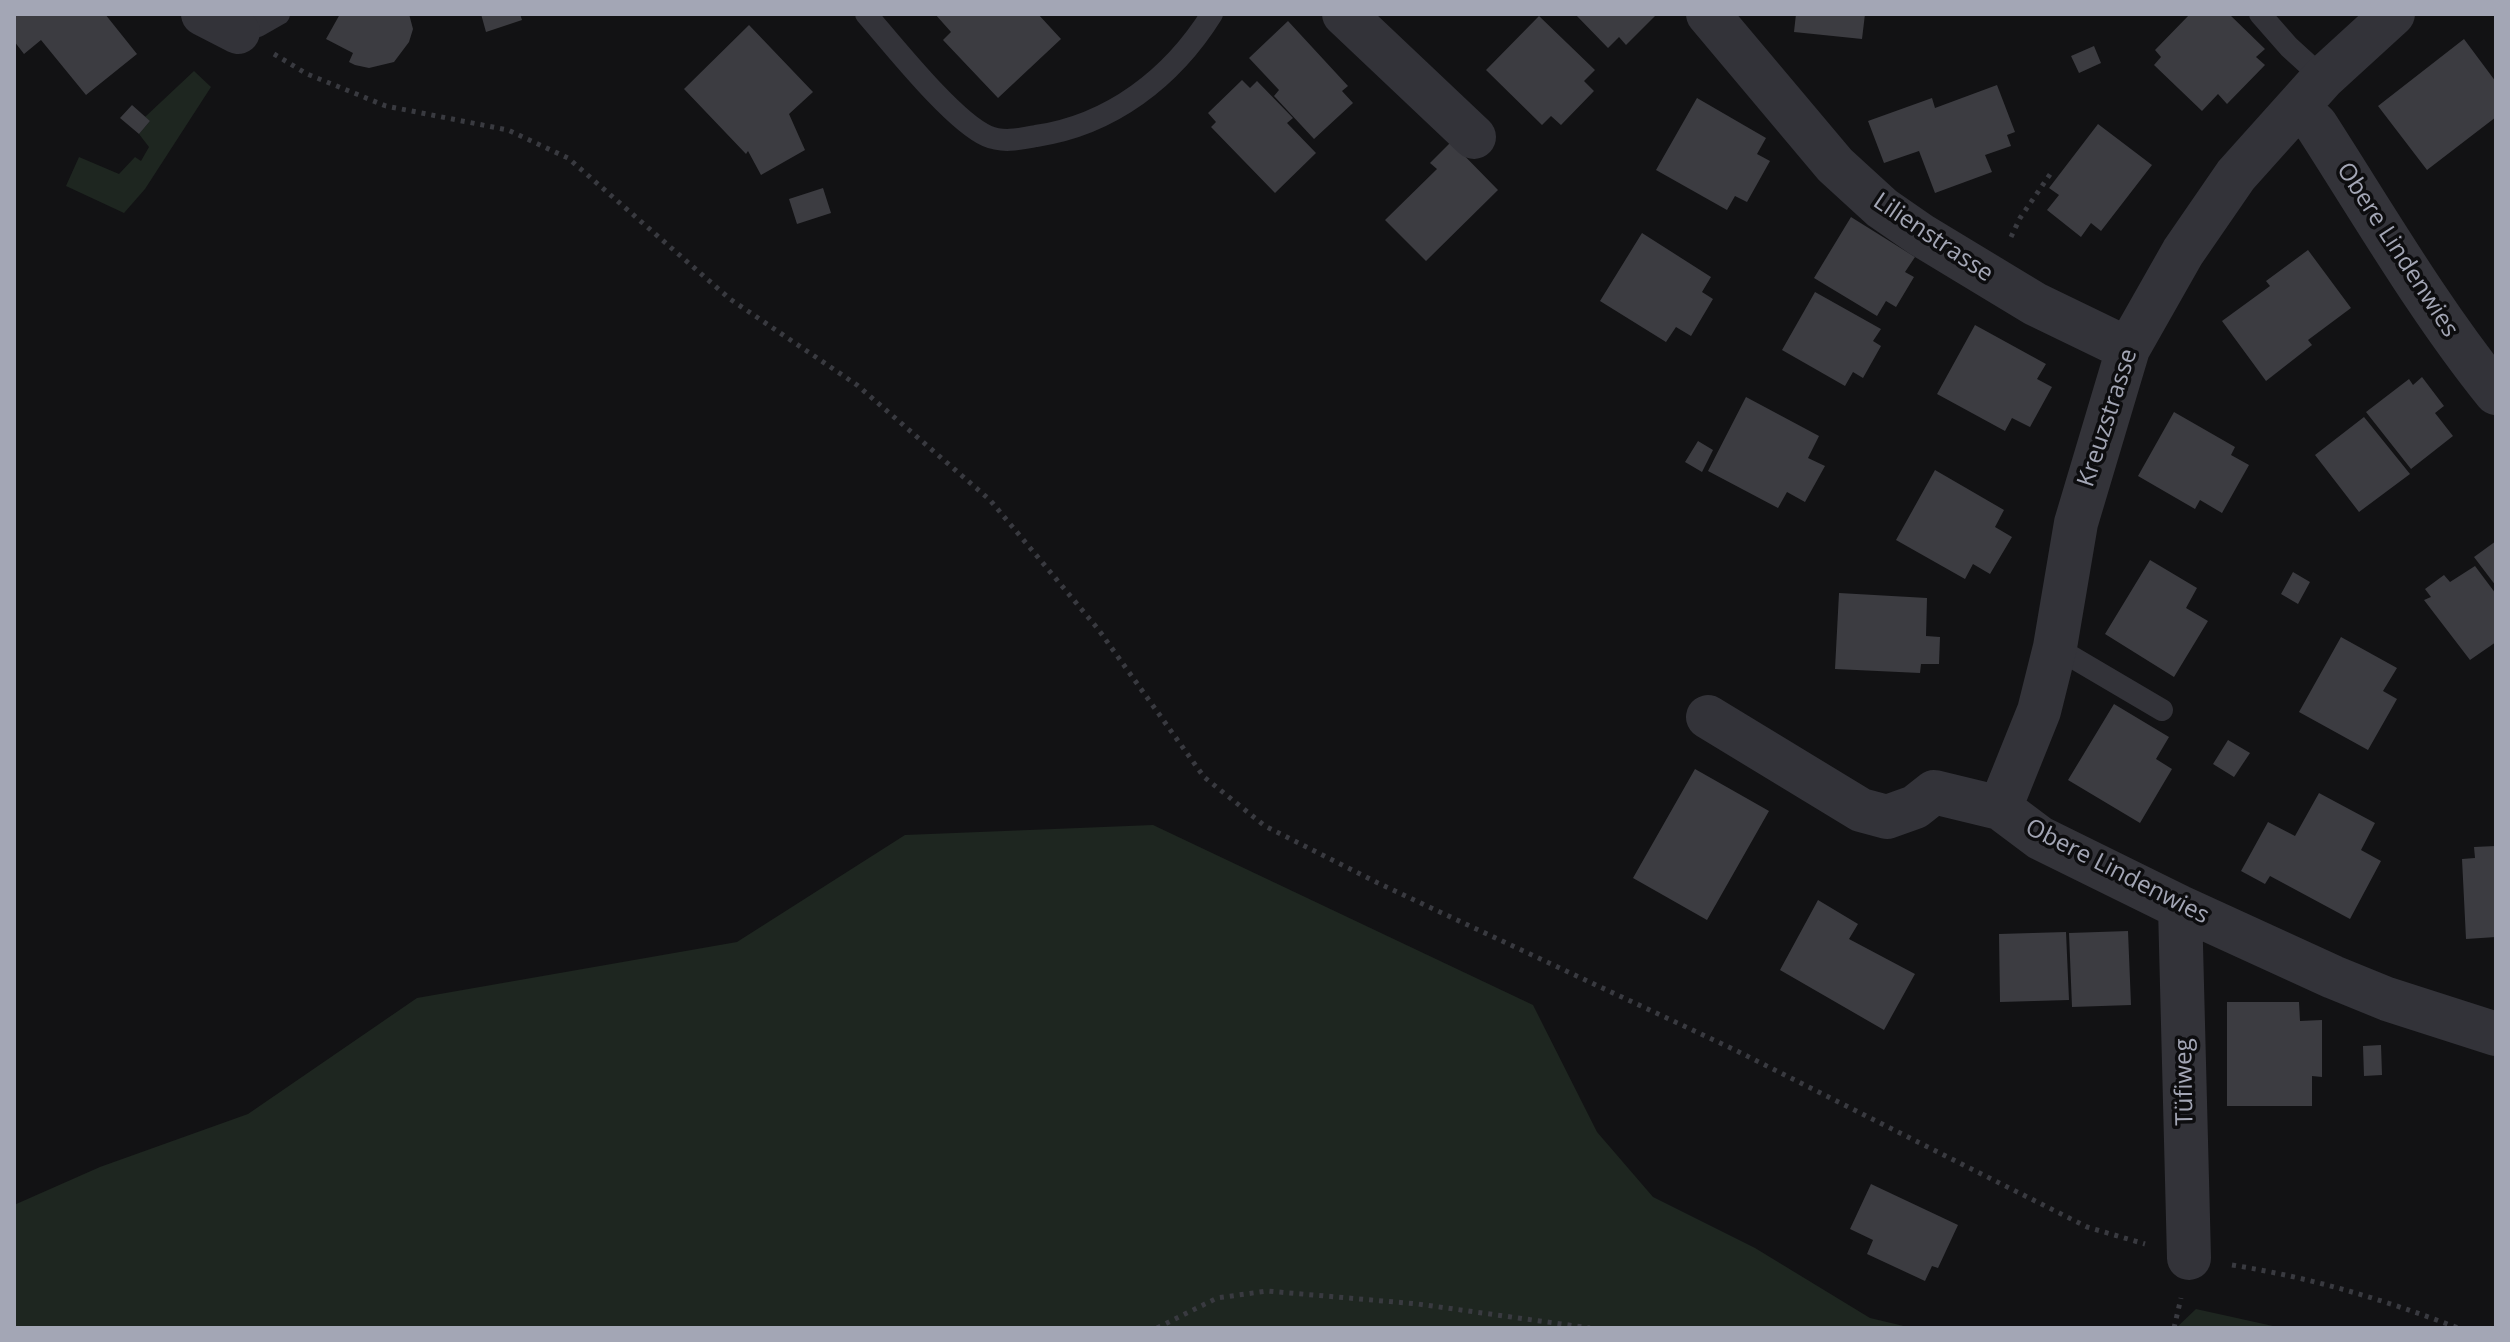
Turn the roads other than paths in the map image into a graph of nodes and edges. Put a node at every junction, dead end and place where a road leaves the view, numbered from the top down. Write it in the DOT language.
graph roads {
  1 [pos="279,14"];
  2 [pos="866,14"];
  3 [pos="1212,14"];
  4 [pos="1344,14"];
  5 [pos="1708,14"];
  6 [pos="2260,14"];
  7 [pos="2393,14"];
  8 [pos="221,23"];
  9 [pos="2310,93"];
  10 [pos="1474,137"];
  11 [pos="2128,349"];
  12 [pos="2496,393"];
  13 [pos="2055,647"];
  14 [pos="2162,710"];
  15 [pos="1708,717"];
  16 [pos="2000,808"];
  17 [pos="2180,907"];
  18 [pos="2496,1034"];
  19 [pos="2189,1258"];
  1 -- 8 [label="lane"];
  2 -- 3 [label="lane"];
  4 -- 10 [label="street"];
  5 -- 11 [label="street, Lilienstrasse"];
  6 -- 9 [label="lane"];
  7 -- 9 [label="street, Kreuzstrasse"];
  9 -- 11 [label="street, Kreuzstrasse"];
  9 -- 12 [label="street, Obere Lindenwies"];
  11 -- 13 [label="street, Kreuzstrasse"];
  13 -- 14 [label="lane"];
  13 -- 16 [label="street, Kreuzstrasse"];
  15 -- 16 [label="street, Obere Lindenwies"];
  16 -- 17 [label="street, Obere Lindenwies"];
  17 -- 18 [label="street, Obere Lindenwies"];
  17 -- 19 [label="street, Tüfiweg"];
}
